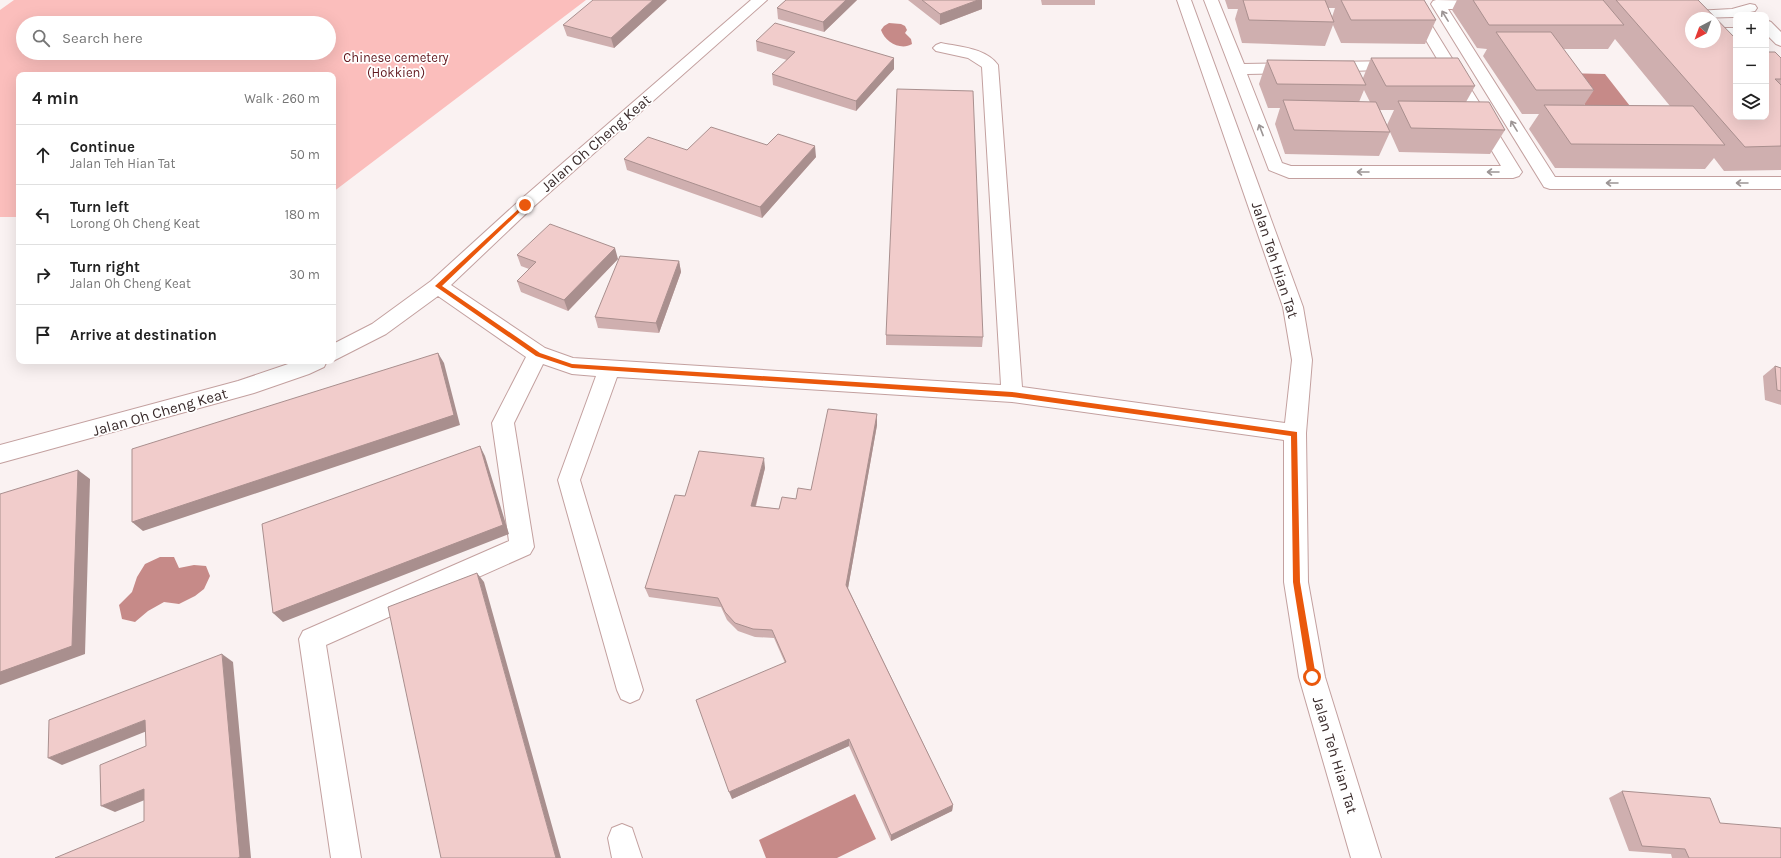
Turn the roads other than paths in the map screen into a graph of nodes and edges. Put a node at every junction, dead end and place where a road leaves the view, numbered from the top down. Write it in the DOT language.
graph roads {
  1 [pos="760,0"];
  2 [pos="1184,0"];
  3 [pos="1212,0"];
  4 [pos="1409,0"];
  5 [pos="1502,5"];
  6 [pos="1750,8"];
  7 [pos="1721,13"];
  8 [pos="1769,28"];
  9 [pos="1724,31"];
  10 [pos="1769,39"];
  11 [pos="1781,42"];
  12 [pos="940,48"];
  13 [pos="1735,48"];
  14 [pos="1409,65"];
  15 [pos="1238,69"];
  16 [pos="1781,183"];
  17 [pos="438,286"];
  18 [pos="336,351"];
  19 [pos="538,354"];
  20 [pos="310,364"];
  21 [pos="609,369"];
  22 [pos="1012,394"];
  23 [pos="1294,433"];
  24 [pos="0,454"];
  25 [pos="630,690"];
  26 [pos="346,858"];
  27 [pos="1366,858"];
  1 -- 17 [label="street, Jalan Oh Cheng Keat"];
  2 -- 23 [label="street, Jalan Teh Hian Tat"];
  3 -- 15 [label="street"];
  4 -- 15 [label="street, one-way"];
  16 -- 5 [label="street, one-way"];
  6 -- 7 [label="street"];
  8 -- 11 [label="street"];
  9 -- 13 [label="street"];
  10 -- 11 [label="street"];
  12 -- 22 [label="street"];
  14 -- 15 [label="street"];
  17 -- 18 [label="street, Jalan Oh Cheng Keat"];
  17 -- 19 [label="street"];
  19 -- 21 [label="street"];
  19 -- 26 [label="street"];
  20 -- 24 [label="street, Jalan Oh Cheng Keat"];
  21 -- 22 [label="street"];
  21 -- 25 [label="street"];
  22 -- 23 [label="street"];
  23 -- 27 [label="street, Jalan Teh Hian Tat"];
}
